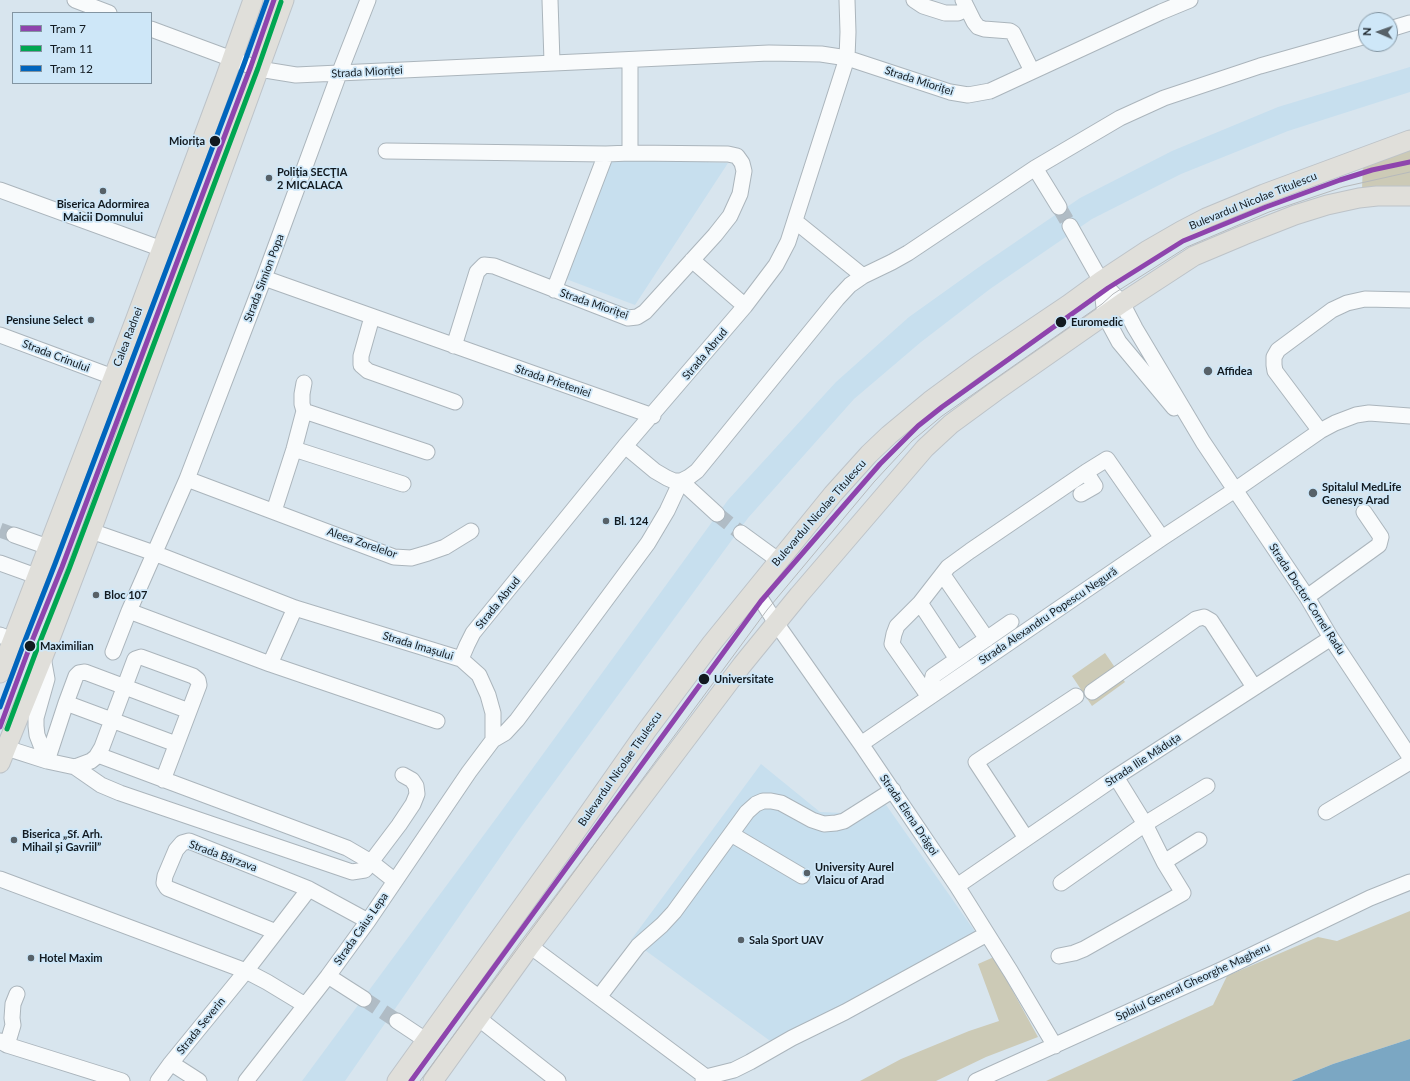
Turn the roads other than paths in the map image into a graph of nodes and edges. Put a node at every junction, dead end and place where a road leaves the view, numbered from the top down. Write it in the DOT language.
graph roads {
  1 [pos="75,0"];
  2 [pos="253,0"];
  3 [pos="284,0"];
  4 [pos="368,0"];
  5 [pos="550,0"];
  6 [pos="847,0"];
  7 [pos="914,0"];
  8 [pos="1190,0"];
  9 [pos="965,4"];
  10 [pos="107,12"];
  11 [pos="1410,23"];
  12 [pos="1398,27"];
  13 [pos="152,29"];
  14 [pos="1358,38"];
  15 [pos="847,58"];
  16 [pos="231,59"];
  17 [pos="630,60"];
  18 [pos="552,62"];
  19 [pos="259,69"];
  20 [pos="1032,71"];
  21 [pos="339,74"];
  22 [pos="1410,140"];
  23 [pos="386,151"];
  24 [pos="630,153"];
  25 [pos="606,154"];
  26 [pos="1035,168"];
  27 [pos="0,190"];
  28 [pos="1410,196"];
  29 [pos="1059,207"];
  30 [pos="795,221"];
  31 [pos="1070,226"];
  32 [pos="162,249"];
  33 [pos="692,260"];
  34 [pos="863,276"];
  35 [pos="264,278"];
  36 [pos="1101,280"];
  37 [pos="554,290"];
  38 [pos="1410,300"];
  39 [pos="1122,303"];
  40 [pos="745,306"];
  41 [pos="1104,316"];
  42 [pos="372,317"];
  43 [pos="0,335"];
  44 [pos="454,346"];
  45 [pos="113,377"];
  46 [pos="304,383"];
  47 [pos="455,402"];
  48 [pos="304,411"];
  49 [pos="653,416"];
  50 [pos="1410,416"];
  51 [pos="1320,431"];
  52 [pos="1203,442"];
  53 [pos="625,446"];
  54 [pos="294,449"];
  55 [pos="427,452"];
  56 [pos="1086,472"];
  57 [pos="187,479"];
  58 [pos="681,481"];
  59 [pos="403,484"];
  60 [pos="1235,490"];
  61 [pos="1081,494"];
  62 [pos="274,511"];
  63 [pos="1364,512"];
  64 [pos="717,514"];
  65 [pos="91,531"];
  66 [pos="471,531"];
  67 [pos="741,533"];
  68 [pos="14,535"];
  69 [pos="1162,538"];
  70 [pos="48,547"];
  71 [pos="154,553"];
  72 [pos="778,560"];
  73 [pos="0,563"];
  74 [pos="943,575"];
  75 [pos="36,576"];
  76 [pos="755,590"];
  77 [pos="1307,597"];
  78 [pos="920,603"];
  79 [pos="295,608"];
  80 [pos="129,611"];
  81 [pos="1011,622"];
  82 [pos="776,623"];
  83 [pos="6,638"];
  84 [pos="1331,638"];
  85 [pos="987,639"];
  86 [pos="113,652"];
  87 [pos="43,657"];
  88 [pos="461,659"];
  89 [pos="957,659"];
  90 [pos="2,663"];
  91 [pos="270,664"];
  92 [pos="124,687"];
  93 [pos="1254,687"];
  94 [pos="1092,692"];
  95 [pos="1076,696"];
  96 [pos="929,697"];
  97 [pos="66,703"];
  98 [pos="189,712"];
  99 [pos="112,720"];
  100 [pos="437,721"];
  101 [pos="493,740"];
  102 [pos="176,744"];
  103 [pos="861,744"];
  104 [pos="2,752"];
  105 [pos="98,755"];
  106 [pos="1410,757"];
  107 [pos="47,761"];
  108 [pos="1410,762"];
  109 [pos="75,767"];
  110 [pos="403,775"];
  111 [pos="1116,777"];
  112 [pos="163,780"];
  113 [pos="1207,786"];
  114 [pos="893,790"];
  115 [pos="1326,812"];
  116 [pos="1145,824"];
  117 [pos="731,834"];
  118 [pos="1026,838"];
  119 [pos="1199,840"];
  120 [pos="371,862"];
  121 [pos="1164,862"];
  122 [pos="802,876"];
  123 [pos="0,879"];
  124 [pos="396,881"];
  125 [pos="1410,882"];
  126 [pos="1061,883"];
  127 [pos="957,886"];
  128 [pos="309,889"];
  129 [pos="368,921"];
  130 [pos="276,932"];
  131 [pos="987,934"];
  132 [pos="530,946"];
  133 [pos="1059,956"];
  134 [pos="246,971"];
  135 [pos="328,976"];
  136 [pos="17,994"];
  137 [pos="599,997"];
  138 [pos="364,1000"];
  139 [pos="305,1005"];
  140 [pos="478,1018"];
  141 [pos="397,1021"];
  142 [pos="427,1041"];
  143 [pos="4,1043"];
  144 [pos="1055,1046"];
  145 [pos="171,1062"];
  146 [pos="705,1079"];
  147 [pos="122,1081"];
  148 [pos="158,1081"];
  149 [pos="198,1081"];
  150 [pos="246,1081"];
  151 [pos="397,1081"];
  152 [pos="433,1081"];
  153 [pos="558,1081"];
  154 [pos="976,1081"];
  1 -- 10 [label="street"];
  2 -- 16 [label="main road, Calea Radnei"];
  3 -- 19 [label="main road"];
  4 -- 21 [label="street, Strada Simion Popa"];
  5 -- 18 [label="street"];
  6 -- 15 [label="street, Strada Abrud"];
  7 -- 9 [label="street"];
  8 -- 20 [label="street, Strada Mioriței"];
  9 -- 20 [label="street"];
  11 -- 12 [label="street"];
  13 -- 16 [label="street, Strada Mioriței"];
  14 -- 26 [label="street"];
  15 -- 17 [label="street, Strada Mioriței"];
  15 -- 20 [label="street, Strada Mioriței"];
  15 -- 30 [label="street, Strada Abrud"];
  16 -- 19 [label="street, Strada Mioriței"];
  16 -- 32 [label="main road, Calea Radnei"];
  17 -- 18 [label="street, Strada Mioriței"];
  17 -- 24 [label="street"];
  18 -- 21 [label="street, Strada Mioriței"];
  19 -- 21 [label="street, Strada Mioriței"];
  19 -- 65 [label="main road"];
  21 -- 35 [label="street, Strada Simion Popa"];
  22 -- 36 [label="main road, Bulevardul Nicolae Titulescu"];
  23 -- 25 [label="street, Strada Mioriței"];
  24 -- 25 [label="street, Strada Mioriței"];
  24 -- 33 [label="street, Strada Mioriței"];
  25 -- 37 [label="street, Strada Mioriței"];
  26 -- 29 [label="street"];
  26 -- 34 [label="street"];
  27 -- 32 [label="street"];
  28 -- 39 [label="main road"];
  30 -- 34 [label="street"];
  30 -- 40 [label="street, Strada Abrud"];
  31 -- 36 [label="street"];
  32 -- 45 [label="main road, Calea Radnei"];
  33 -- 37 [label="street, Strada Mioriței"];
  33 -- 40 [label="street"];
  34 -- 58 [label="street"];
  35 -- 42 [label="street, Strada Prieteniei"];
  35 -- 57 [label="street, Strada Simion Popa"];
  36 -- 39 [label="street, Strada Doctor Cornel Radu"];
  36 -- 41 [label="street, Strada Doctor Cornel Radu"];
  36 -- 72 [label="main road, Bulevardul Nicolae Titulescu"];
  37 -- 44 [label="street, Strada Mioriței"];
  38 -- 51 [label="street"];
  39 -- 41 [label="main road"];
  39 -- 52 [label="street, Strada Doctor Cornel Radu"];
  40 -- 49 [label="street, Strada Abrud"];
  41 -- 52 [label="street, Strada Doctor Cornel Radu"];
  41 -- 82 [label="main road"];
  42 -- 44 [label="street, Strada Prieteniei"];
  42 -- 47 [label="street"];
  43 -- 45 [label="street, Strada Crinului"];
  44 -- 49 [label="street, Strada Prieteniei"];
  45 -- 70 [label="main road, Calea Radnei"];
  46 -- 48 [label="street"];
  48 -- 54 [label="street"];
  48 -- 55 [label="street"];
  49 -- 53 [label="street, Strada Abrud"];
  50 -- 51 [label="street, Strada Alexandru Popescu Negură"];
  51 -- 60 [label="street, Strada Alexandru Popescu Negură"];
  52 -- 60 [label="street, Strada Doctor Cornel Radu"];
  53 -- 58 [label="street"];
  53 -- 88 [label="street, Strada Abrud"];
  54 -- 59 [label="street"];
  54 -- 62 [label="street"];
  56 -- 61 [label="street"];
  56 -- 69 [label="street"];
  56 -- 74 [label="street"];
  57 -- 62 [label="street, Aleea Zorelelor"];
  57 -- 71 [label="street, Strada Simion Popa"];
  58 -- 64 [label="street"];
  58 -- 101 [label="street"];
  60 -- 69 [label="street, Strada Alexandru Popescu Negură"];
  60 -- 77 [label="street, Strada Doctor Cornel Radu"];
  62 -- 66 [label="street, Aleea Zorelelor"];
  63 -- 77 [label="street"];
  65 -- 71 [label="street, Strada Imașului"];
  65 -- 87 [label="main road"];
  67 -- 72 [label="street"];
  68 -- 70 [label="street"];
  69 -- 96 [label="street, Strada Alexandru Popescu Negură"];
  70 -- 75 [label="main road, Calea Radnei"];
  71 -- 79 [label="street, Strada Imașului"];
  71 -- 80 [label="street"];
  72 -- 76 [label="main road, Bulevardul Nicolae Titulescu"];
  73 -- 75 [label="street"];
  74 -- 78 [label="street"];
  74 -- 85 [label="street"];
  75 -- 83 [label="main road, Calea Radnei"];
  76 -- 82 [label="street, Strada Elena Drăgoi"];
  76 -- 142 [label="main road, Bulevardul Nicolae Titulescu"];
  77 -- 84 [label="street, Strada Doctor Cornel Radu"];
  78 -- 89 [label="street"];
  78 -- 96 [label="street"];
  79 -- 88 [label="street, Strada Imașului"];
  79 -- 91 [label="street"];
  80 -- 86 [label="street"];
  80 -- 91 [label="street"];
  81 -- 85 [label="street"];
  82 -- 103 [label="street, Strada Elena Drăgoi"];
  82 -- 132 [label="main road"];
  83 -- 90 [label="main road, Calea Radnei"];
  84 -- 93 [label="street, Strada Ilie Măduța"];
  84 -- 106 [label="street, Strada Doctor Cornel Radu"];
  85 -- 89 [label="street"];
  87 -- 104 [label="main road"];
  87 -- 107 [label="street"];
  88 -- 101 [label="street, Strada Imașului"];
  89 -- 96 [label="street"];
  91 -- 100 [label="street"];
  92 -- 97 [label="street"];
  92 -- 98 [label="street"];
  92 -- 98 [label="street"];
  92 -- 99 [label="street"];
  93 -- 94 [label="street"];
  93 -- 111 [label="street, Strada Ilie Măduța"];
  95 -- 118 [label="street"];
  96 -- 103 [label="street, Strada Alexandru Popescu Negură"];
  97 -- 99 [label="street"];
  97 -- 107 [label="street"];
  98 -- 102 [label="street"];
  99 -- 102 [label="street"];
  99 -- 105 [label="street"];
  101 -- 124 [label="street, Strada Caius Lepa"];
  102 -- 112 [label="street"];
  103 -- 114 [label="street, Strada Elena Drăgoi"];
  104 -- 107 [label="street"];
  105 -- 109 [label="street"];
  105 -- 112 [label="street"];
  107 -- 109 [label="street"];
  108 -- 115 [label="street"];
  109 -- 120 [label="street"];
  110 -- 120 [label="street"];
  111 -- 116 [label="street"];
  111 -- 118 [label="street, Strada Ilie Măduța"];
  112 -- 120 [label="street"];
  113 -- 116 [label="street"];
  114 -- 117 [label="street"];
  114 -- 127 [label="street, Strada Elena Drăgoi"];
  116 -- 121 [label="street"];
  116 -- 126 [label="street"];
  117 -- 122 [label="street"];
  117 -- 137 [label="street"];
  118 -- 127 [label="street, Strada Ilie Măduța"];
  119 -- 121 [label="street"];
  120 -- 124 [label="street"];
  121 -- 133 [label="street"];
  123 -- 134 [label="street"];
  124 -- 129 [label="street, Strada Caius Lepa"];
  125 -- 144 [label="street, Splaiul General Gheorghe Magheru"];
  127 -- 131 [label="street, Strada Elena Drăgoi"];
  128 -- 129 [label="street, Strada Bârzava"];
  128 -- 130 [label="street"];
  128 -- 130 [label="street, Strada Bârzava"];
  129 -- 135 [label="street, Strada Caius Lepa"];
  130 -- 134 [label="street"];
  131 -- 144 [label="street, Strada Elena Drăgoi"];
  131 -- 146 [label="street"];
  132 -- 137 [label="street"];
  132 -- 140 [label="main road"];
  134 -- 139 [label="street"];
  134 -- 145 [label="street, Strada Severin"];
  135 -- 138 [label="street"];
  135 -- 139 [label="street, Strada Caius Lepa"];
  136 -- 143 [label="street"];
  137 -- 146 [label="street"];
  139 -- 150 [label="street, Strada Caius Lepa"];
  140 -- 152 [label="main road"];
  140 -- 153 [label="street"];
  141 -- 142 [label="street"];
  142 -- 151 [label="main road, Bulevardul Nicolae Titulescu"];
  143 -- 147 [label="street"];
  144 -- 154 [label="street, Splaiul General Gheorghe Magheru"];
  145 -- 148 [label="street, Strada Severin"];
  145 -- 149 [label="street"];
}
